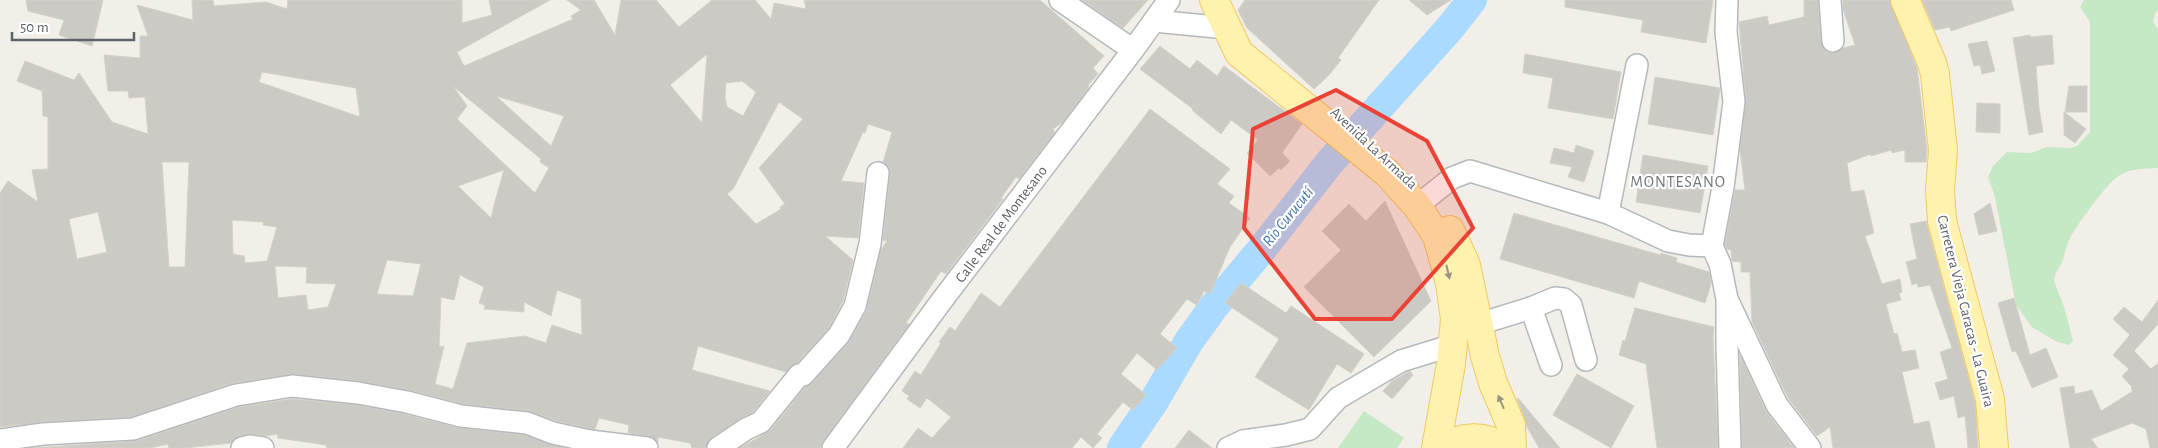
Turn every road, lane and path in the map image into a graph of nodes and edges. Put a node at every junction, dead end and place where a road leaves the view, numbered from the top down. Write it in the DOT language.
graph roads {
  1 [pos="1060,0"];
  2 [pos="1169,0"];
  3 [pos="1214,0"];
  4 [pos="1727,0"];
  5 [pos="1830,0"];
  6 [pos="1905,0"];
  7 [pos="1154,21"];
  8 [pos="1227,28"];
  9 [pos="1832,41"];
  10 [pos="1133,50"];
  11 [pos="1637,65"];
  12 [pos="878,173"];
  13 [pos="1422,203"];
  14 [pos="1608,213"];
  15 [pos="1712,246"];
  16 [pos="1728,299"];
  17 [pos="1531,308"];
  18 [pos="1479,324"];
  19 [pos="1453,345"];
  20 [pos="1586,360"];
  21 [pos="1551,365"];
  22 [pos="0,440"];
  23 [pos="242,448"];
  24 [pos="263,448"];
  25 [pos="647,448"];
  26 [pos="718,448"];
  27 [pos="833,448"];
  28 [pos="1228,448"];
  29 [pos="1436,448"];
  30 [pos="1442,448"];
  31 [pos="1504,448"];
  32 [pos="1512,448"];
  33 [pos="1730,448"];
  34 [pos="1810,448"];
  35 [pos="1994,448"];
  1 -- 10 [label="street"];
  2 -- 7 [label="street, Calle Real de Montesano"];
  3 -- 8 [label="main road, Avenida La Armada"];
  4 -- 15 [label="street"];
  5 -- 9 [label="street"];
  6 -- 35 [label="main road, Carretera Vieja Caracas - La Guaira"];
  7 -- 8 [label="street"];
  7 -- 10 [label="street, Calle Real de Montesano"];
  8 -- 13 [label="main road, Avenida La Armada"];
  10 -- 27 [label="street, Calle Real de Montesano"];
  11 -- 14 [label="street"];
  12 -- 26 [label="street"];
  13 -- 14 [label="street"];
  13 -- 18 [label="main road, Avenida La Armada"];
  13 -- 19 [label="main road, Avenida La Armada, one-way"];
  14 -- 15 [label="street"];
  15 -- 16 [label="street"];
  16 -- 33 [label="street"];
  16 -- 34 [label="street"];
  17 -- 18 [label="street"];
  17 -- 20 [label="street"];
  17 -- 21 [label="street"];
  32 -- 18 [label="main road, Avenida La Armada, one-way"];
  19 -- 28 [label="street"];
  19 -- 29 [label="main road, Avenida La Armada"];
  22 -- 25 [label="street"];
  23 -- 24 [label="street"];
  30 -- 31 [label="main road"];
}
